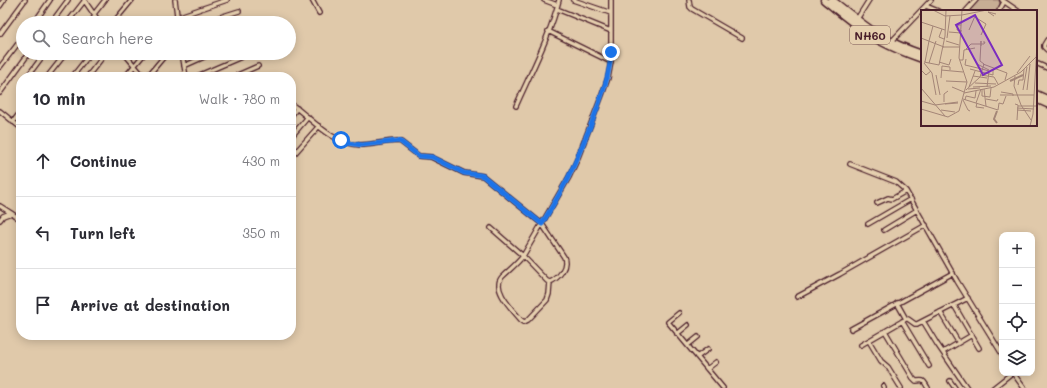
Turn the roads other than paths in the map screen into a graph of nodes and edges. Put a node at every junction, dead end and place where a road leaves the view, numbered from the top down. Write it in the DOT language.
graph roads {
  1 [pos="4,0"];
  2 [pos="25,0"];
  3 [pos="50,0"];
  4 [pos="68,0"];
  5 [pos="84,0"];
  6 [pos="105,0"];
  7 [pos="132,0"];
  8 [pos="175,0"];
  9 [pos="227,0"];
  10 [pos="312,0"];
  11 [pos="544,0"];
  12 [pos="559,0"];
  13 [pos="573,0"];
  14 [pos="611,0"];
  15 [pos="690,0"];
  16 [pos="824,0"];
  17 [pos="832,0"];
  18 [pos="869,0"];
  19 [pos="931,0"];
  20 [pos="976,0"];
  21 [pos="1003,1"];
  22 [pos="0,6"];
  23 [pos="926,6"];
  24 [pos="557,7"];
  25 [pos="922,10"];
  26 [pos="936,10"];
  27 [pos="967,10"];
  28 [pos="1016,10"];
  29 [pos="239,11"];
  30 [pos="921,11"];
  31 [pos="319,13"];
  32 [pos="611,13"];
  33 [pos="95,15"];
  34 [pos="39,16"];
  35 [pos="56,16"];
  36 [pos="73,16"];
  37 [pos="119,16"];
  38 [pos="177,16"];
  39 [pos="223,16"];
  40 [pos="856,19"];
  41 [pos="548,31"];
  42 [pos="611,31"];
  43 [pos="0,34"];
  44 [pos="742,38"];
  45 [pos="1047,40"];
  46 [pos="892,42"];
  47 [pos="16,46"];
  48 [pos="1047,50"];
  49 [pos="921,54"];
  50 [pos="921,59"];
  51 [pos="24,60"];
  52 [pos="40,60"];
  53 [pos="60,60"];
  54 [pos="85,60"];
  55 [pos="100,60"];
  56 [pos="130,60"];
  57 [pos="139,60"];
  58 [pos="161,60"];
  59 [pos="183,60"];
  60 [pos="197,60"];
  61 [pos="234,60"];
  62 [pos="611,62"];
  63 [pos="1038,64"];
  64 [pos="134,65"];
  65 [pos="184,66"];
  66 [pos="258,66"];
  67 [pos="0,67"];
  68 [pos="1047,68"];
  69 [pos="31,72"];
  70 [pos="51,72"];
  71 [pos="76,72"];
  72 [pos="91,72"];
  73 [pos="129,72"];
  74 [pos="140,72"];
  75 [pos="152,72"];
  76 [pos="185,72"];
  77 [pos="207,72"];
  78 [pos="245,72"];
  79 [pos="0,93"];
  80 [pos="1037,94"];
  81 [pos="1037,99"];
  82 [pos="1047,99"];
  83 [pos="1047,104"];
  84 [pos="516,106"];
  85 [pos="297,108"];
  86 [pos="0,111"];
  87 [pos="308,117"];
  88 [pos="16,118"];
  89 [pos="13,122"];
  90 [pos="16,124"];
  91 [pos="319,126"];
  92 [pos="296,131"];
  93 [pos="296,152"];
  94 [pos="850,164"];
  95 [pos="906,191"];
  96 [pos="911,199"];
  97 [pos="877,203"];
  98 [pos="0,206"];
  99 [pos="917,210"];
  100 [pos="11,213"];
  101 [pos="16,216"];
  102 [pos="0,220"];
  103 [pos="542,224"];
  104 [pos="868,224"];
  105 [pos="926,225"];
  106 [pos="491,228"];
  107 [pos="884,230"];
  108 [pos="523,256"];
  109 [pos="953,273"];
  110 [pos="550,282"];
  111 [pos="797,297"];
  112 [pos="968,298"];
  113 [pos="897,303"];
  114 [pos="954,305"];
  115 [pos="940,312"];
  116 [pos="679,313"];
  117 [pos="906,319"];
  118 [pos="902,321"];
  119 [pos="923,321"];
  120 [pos="688,326"];
  121 [pos="851,329"];
  122 [pos="885,331"];
  123 [pos="678,334"];
  124 [pos="972,335"];
  125 [pos="698,337"];
  126 [pos="868,340"];
  127 [pos="956,340"];
  128 [pos="861,345"];
  129 [pos="688,346"];
  130 [pos="979,348"];
  131 [pos="708,349"];
  132 [pos="999,349"];
  133 [pos="943,352"];
  134 [pos="698,357"];
  135 [pos="716,362"];
  136 [pos="928,366"];
  137 [pos="707,369"];
  138 [pos="1009,376"];
  139 [pos="1015,376"];
  140 [pos="950,381"];
  141 [pos="723,388"];
  142 [pos="901,388"];
  143 [pos="928,388"];
  144 [pos="955,388"];
  145 [pos="967,388"];
  146 [pos="992,388"];
  147 [pos="1024,388"];
  1 -- 22 [label="street"];
  2 -- 43 [label="street"];
  3 -- 34 [label="street"];
  4 -- 35 [label="street"];
  5 -- 33 [label="street"];
  5 -- 36 [label="street"];
  6 -- 33 [label="street"];
  7 -- 37 [label="street"];
  8 -- 38 [label="street"];
  9 -- 38 [label="street"];
  10 -- 31 [label="street"];
  11 -- 24 [label="street"];
  12 -- 24 [label="street"];
  13 -- 32 [label="street"];
  14 -- 32 [label="street"];
  15 -- 44 [label="street"];
  16 -- 50 [label="highway, NH60"];
  17 -- 40 [label="highway, NH60"];
  18 -- 40 [label="street"];
  19 -- 23 [label="street"];
  20 -- 27 [label="street"];
  21 -- 28 [label="street"];
  23 -- 25 [label="street"];
  23 -- 26 [label="street"];
  24 -- 41 [label="street"];
  24 -- 42 [label="street"];
  29 -- 39 [label="street"];
  30 -- 46 [label="street"];
  32 -- 42 [label="street"];
  40 -- 46 [label="highway, NH60"];
  41 -- 62 [label="street"];
  41 -- 84 [label="street"];
  42 -- 62 [label="street"];
  45 -- 48 [label="street"];
  46 -- 49 [label="highway, NH60"];
  47 -- 67 [label="street"];
  51 -- 79 [label="street"];
  52 -- 69 [label="street"];
  53 -- 70 [label="street"];
  54 -- 71 [label="street"];
  55 -- 72 [label="street"];
  56 -- 64 [label="street"];
  57 -- 64 [label="street"];
  58 -- 75 [label="street"];
  59 -- 65 [label="street"];
  60 -- 65 [label="street"];
  61 -- 77 [label="street"];
  62 -- 103 [label="street"];
  63 -- 68 [label="street"];
  64 -- 73 [label="street"];
  64 -- 74 [label="street"];
  65 -- 76 [label="street"];
  66 -- 78 [label="street"];
  80 -- 82 [label="highway"];
  81 -- 83 [label="highway"];
  85 -- 87 [label="street"];
  86 -- 89 [label="street"];
  87 -- 91 [label="street"];
  87 -- 92 [label="street"];
  88 -- 89 [label="street"];
  89 -- 90 [label="street"];
  91 -- 93 [label="street"];
  91 -- 103 [label="street"];
  94 -- 95 [label="street"];
  95 -- 96 [label="street"];
  95 -- 97 [label="street"];
  96 -- 99 [label="street"];
  96 -- 104 [label="street"];
  98 -- 100 [label="street"];
  99 -- 105 [label="street"];
  99 -- 107 [label="street"];
  100 -- 101 [label="street"];
  100 -- 102 [label="street"];
  103 -- 108 [label="street"];
  103 -- 110 [label="street"];
  105 -- 109 [label="street"];
  105 -- 111 [label="street"];
  106 -- 108 [label="street"];
  108 -- 110 [label="street"];
  108 -- 110 [label="street"];
  109 -- 112 [label="street"];
  109 -- 113 [label="street"];
  112 -- 114 [label="street"];
  112 -- 132 [label="street"];
  113 -- 117 [label="street"];
  113 -- 121 [label="street"];
  114 -- 115 [label="street"];
  114 -- 124 [label="street"];
  115 -- 119 [label="street"];
  115 -- 127 [label="street"];
  116 -- 123 [label="street"];
  117 -- 118 [label="street"];
  117 -- 119 [label="street"];
  118 -- 122 [label="street"];
  118 -- 136 [label="street"];
  119 -- 133 [label="street"];
  120 -- 123 [label="street"];
  122 -- 126 [label="street"];
  122 -- 143 [label="street"];
  123 -- 129 [label="street"];
  124 -- 130 [label="street"];
  124 -- 133 [label="street"];
  125 -- 129 [label="street"];
  126 -- 128 [label="street"];
  126 -- 142 [label="street"];
  129 -- 134 [label="street"];
  131 -- 134 [label="street"];
  133 -- 145 [label="street"];
  134 -- 137 [label="street"];
  135 -- 137 [label="street"];
  137 -- 141 [label="street"];
  138 -- 146 [label="street"];
  139 -- 147 [label="street"];
  140 -- 144 [label="street"];
}
